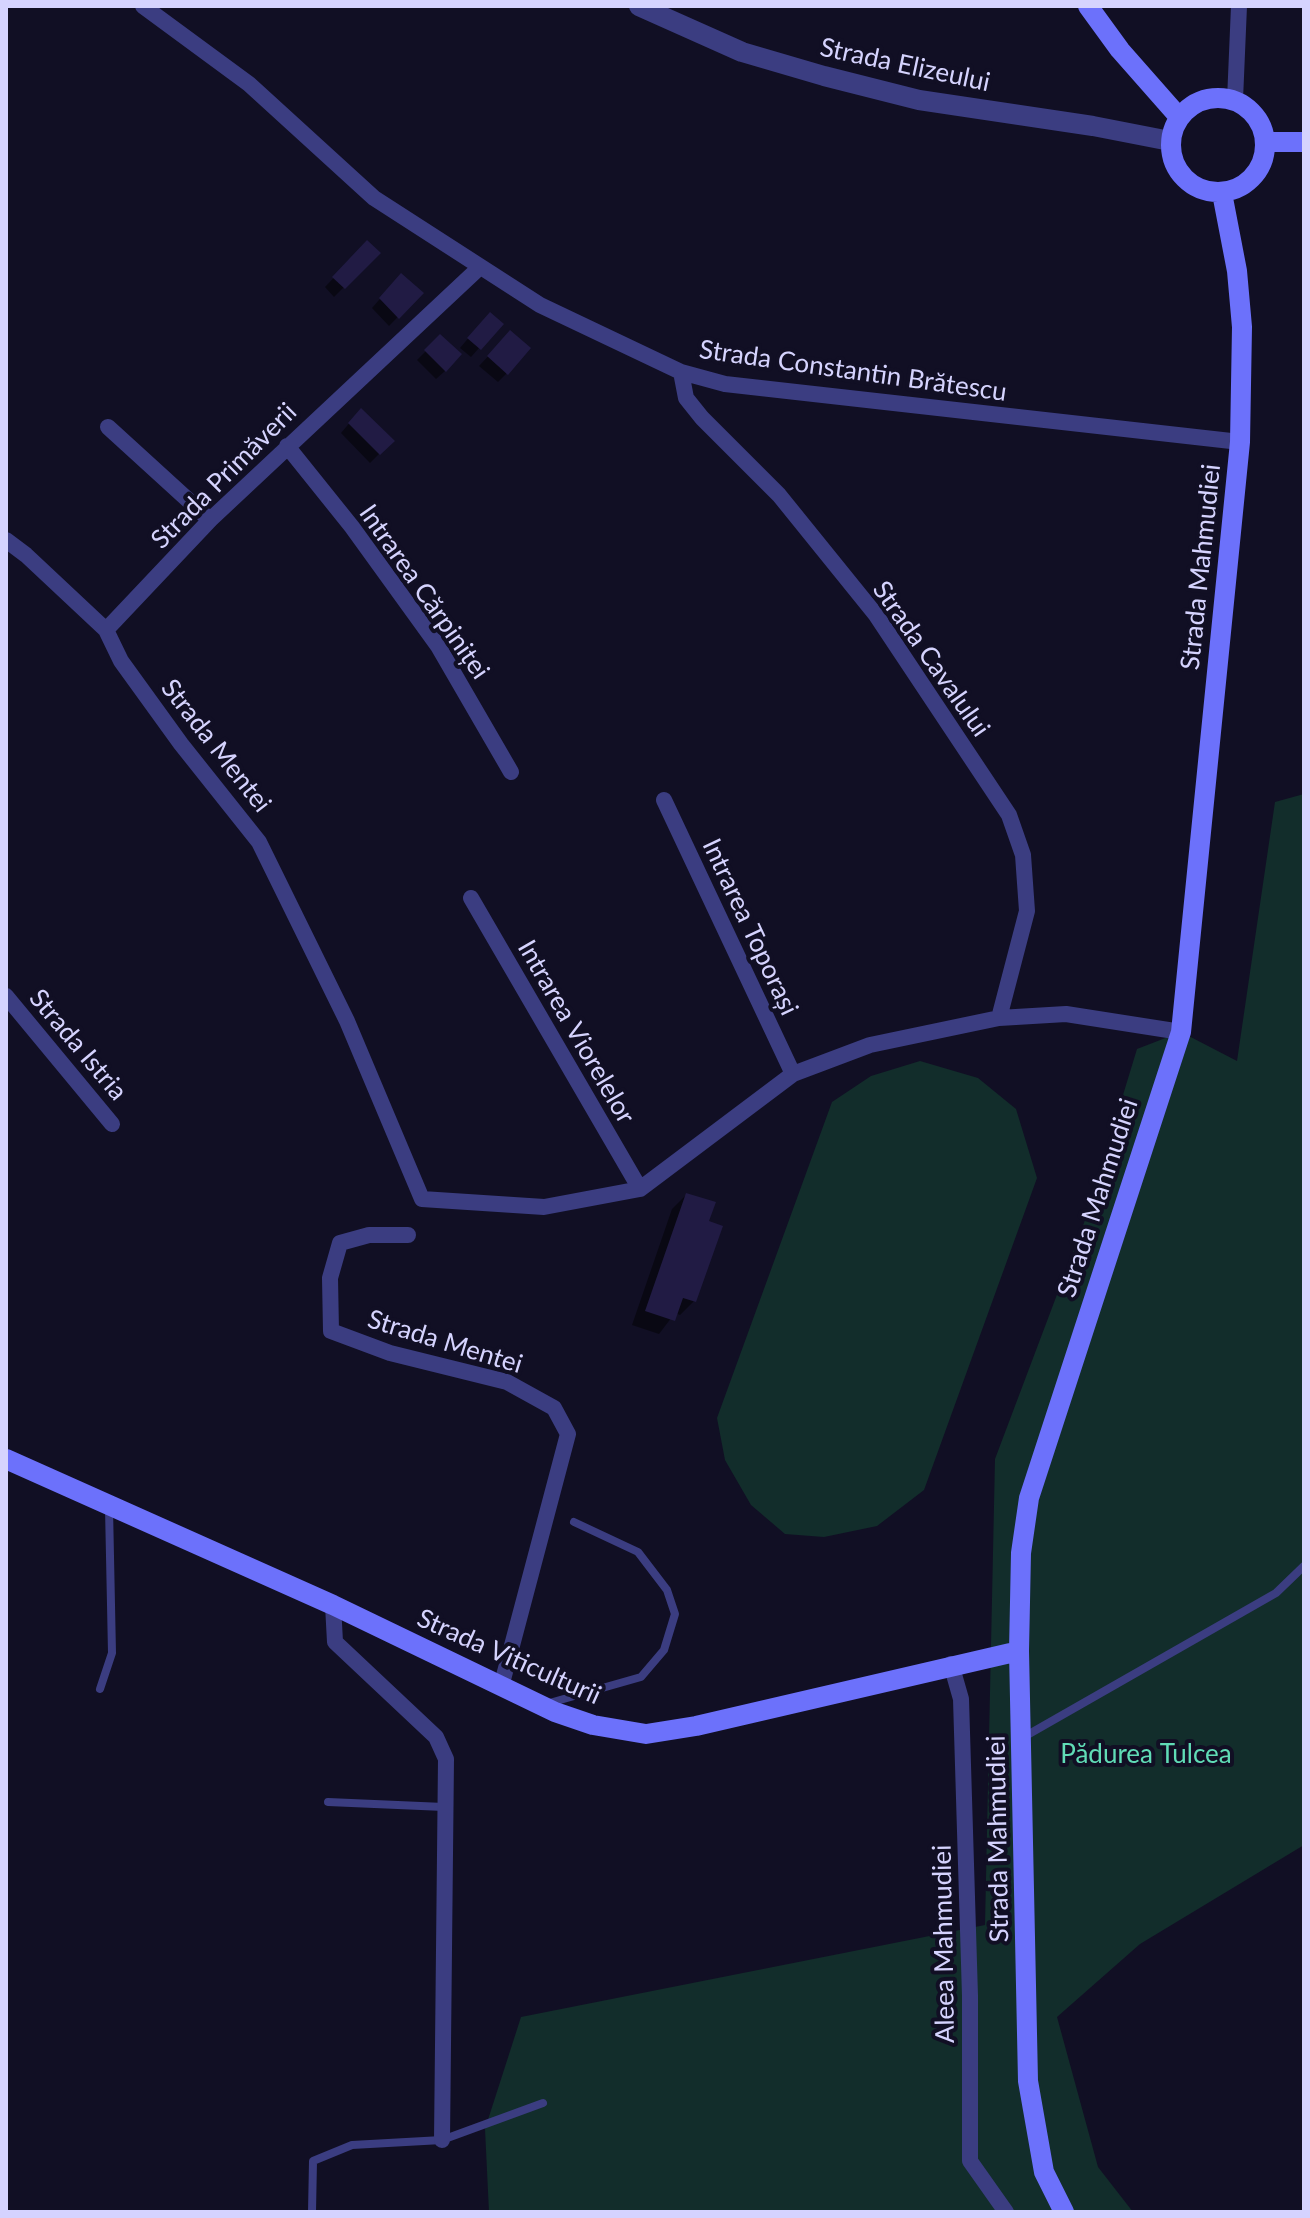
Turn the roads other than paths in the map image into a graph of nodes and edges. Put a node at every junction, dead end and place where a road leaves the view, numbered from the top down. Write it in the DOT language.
graph roads {
  1 [pos="143,6"];
  2 [pos="639,6"];
  3 [pos="1088,6"];
  4 [pos="1239,6"];
  5 [pos="1235,100"];
  6 [pos="1179,117"];
  7 [pos="1170,141"];
  8 [pos="1265,142"];
  9 [pos="1304,142"];
  10 [pos="1222,193"];
  11 [pos="479,268"];
  12 [pos="681,372"];
  13 [pos="108,427"];
  14 [pos="1240,442"];
  15 [pos="287,446"];
  16 [pos="210,520"];
  17 [pos="6,540"];
  18 [pos="106,630"];
  19 [pos="511,772"];
  20 [pos="664,800"];
  21 [pos="471,898"];
  22 [pos="6,996"];
  23 [pos="999,1018"];
  24 [pos="1181,1032"];
  25 [pos="793,1074"];
  26 [pos="112,1124"];
  27 [pos="640,1189"];
  28 [pos="408,1235"];
  29 [pos="6,1459"];
  30 [pos="109,1504"];
  31 [pos="574,1522"];
  32 [pos="1304,1566"];
  33 [pos="333,1605"];
  34 [pos="1019,1651"];
  35 [pos="951,1664"];
  36 [pos="501,1687"];
  37 [pos="100,1689"];
  38 [pos="542,1705"];
  39 [pos="1022,1739"];
  40 [pos="328,1802"];
  41 [pos="444,1807"];
  42 [pos="543,2103"];
  43 [pos="442,2140"];
  44 [pos="312,2212"];
  45 [pos="1006,2212"];
  46 [pos="1064,2212"];
  1 -- 11 [label="street, Strada Constantin Brătescu"];
  2 -- 7 [label="street, Strada Elizeului"];
  3 -- 6 [label="main road"];
  4 -- 5 [label="street"];
  5 -- 6 [label="main road"];
  5 -- 8 [label="main road"];
  6 -- 7 [label="main road"];
  7 -- 10 [label="main road"];
  8 -- 9 [label="main road"];
  8 -- 10 [label="main road"];
  10 -- 14 [label="main road, Strada Mahmudiei"];
  11 -- 12 [label="street, Strada Constantin Brătescu"];
  11 -- 15 [label="street, Strada Primăverii"];
  12 -- 14 [label="street, Strada Constantin Brătescu"];
  12 -- 23 [label="street, Strada Cavalului"];
  13 -- 16 [label="street"];
  14 -- 24 [label="main road, Strada Mahmudiei"];
  15 -- 16 [label="street, Strada Primăverii"];
  15 -- 19 [label="street, Intrarea Cărpiniței"];
  16 -- 18 [label="street, Strada Primăverii"];
  17 -- 18 [label="street"];
  18 -- 27 [label="street, Strada Mentei"];
  20 -- 25 [label="street, Intrarea Toporași"];
  21 -- 27 [label="street, Intrarea Viorelelor"];
  22 -- 26 [label="street, Strada Istria"];
  23 -- 24 [label="street"];
  23 -- 25 [label="street"];
  24 -- 34 [label="main road, Strada Mahmudiei"];
  25 -- 27 [label="street"];
  28 -- 36 [label="street, Strada Mentei"];
  29 -- 30 [label="main road, Strada Viticulturii"];
  30 -- 33 [label="main road, Strada Viticulturii"];
  30 -- 37 [label="lane"];
  31 -- 38 [label="lane"];
  32 -- 39 [label="lane"];
  33 -- 36 [label="main road, Strada Viticulturii"];
  33 -- 41 [label="street"];
  34 -- 35 [label="main road, Strada Viticulturii"];
  34 -- 39 [label="main road, Strada Mahmudiei"];
  35 -- 38 [label="main road, Strada Viticulturii"];
  35 -- 45 [label="street, Aleea Mahmudiei"];
  36 -- 38 [label="main road, Strada Viticulturii"];
  39 -- 46 [label="main road, Strada Mahmudiei"];
  40 -- 41 [label="lane"];
  41 -- 43 [label="street"];
  42 -- 43 [label="lane"];
  43 -- 44 [label="lane"];
}
